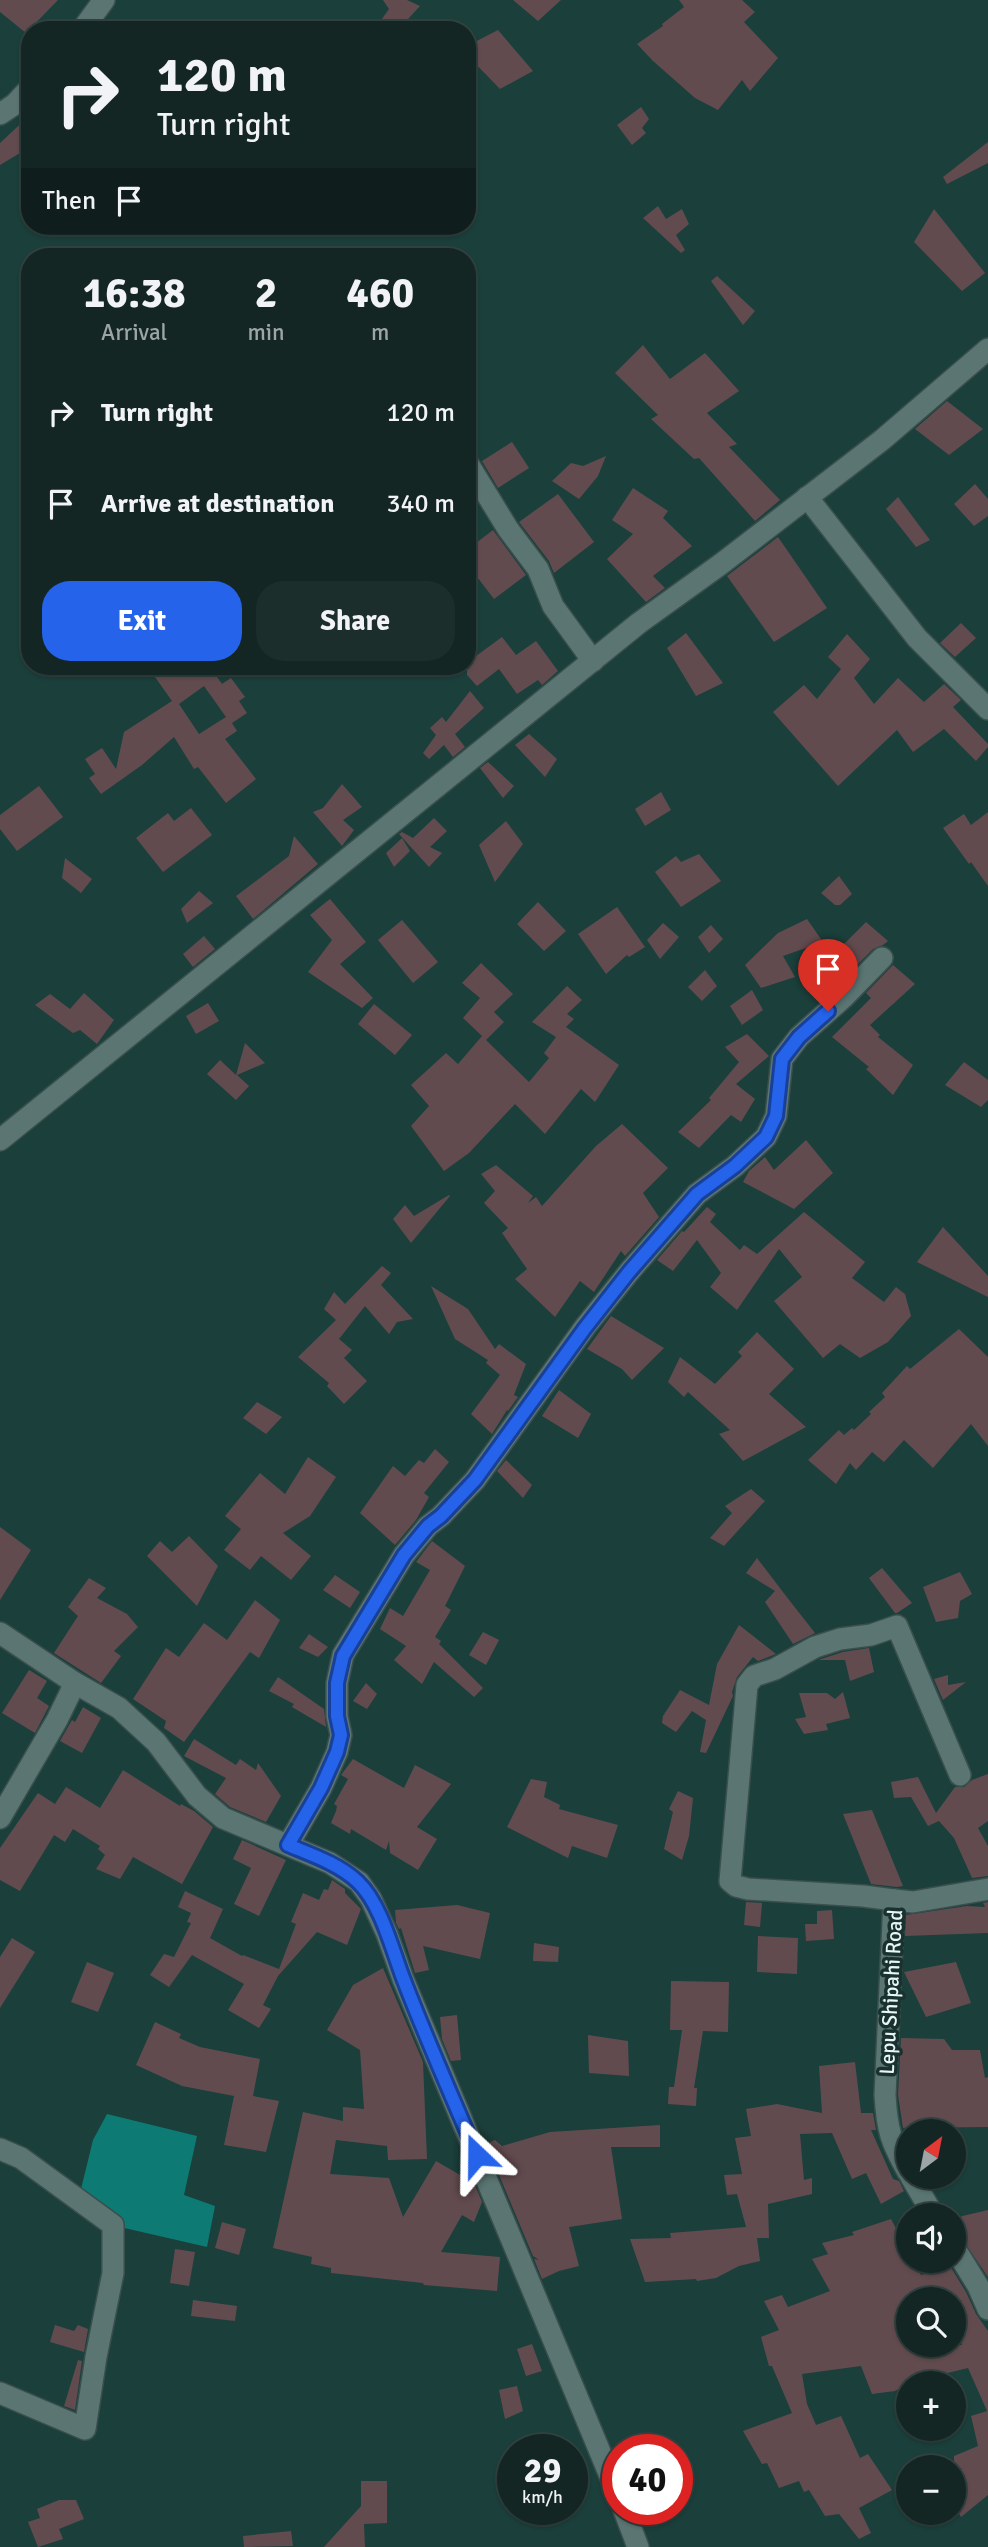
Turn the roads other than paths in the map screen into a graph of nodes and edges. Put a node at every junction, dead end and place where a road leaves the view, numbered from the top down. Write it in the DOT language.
graph roads {
  1 [pos="104,0"];
  2 [pos="89,21"];
  3 [pos="21,98"];
  4 [pos="0,114"];
  5 [pos="988,349"];
  6 [pos="476,477"];
  7 [pos="807,497"];
  8 [pos="593,661"];
  9 [pos="988,709"];
  10 [pos="882,958"];
  11 [pos="0,1140"];
  12 [pos="0,1633"];
  13 [pos="75,1683"];
  14 [pos="960,1775"];
  15 [pos="0,1818"];
  16 [pos="288,1845"];
  17 [pos="988,1889"];
  18 [pos="894,1900"];
  19 [pos="0,2149"];
  20 [pos="896,2150"];
  21 [pos="966,2266"];
  22 [pos="988,2309"];
  23 [pos="0,2393"];
  24 [pos="602,2457"];
  25 [pos="630,2525"];
  26 [pos="638,2547"];
  1 -- 2 [label="street"];
  3 -- 4 [label="street"];
  5 -- 7 [label="street"];
  6 -- 8 [label="street"];
  7 -- 8 [label="street"];
  7 -- 9 [label="street"];
  8 -- 11 [label="street"];
  10 -- 16 [label="street"];
  12 -- 13 [label="street"];
  13 -- 15 [label="street"];
  13 -- 16 [label="street"];
  14 -- 18 [label="street"];
  16 -- 24 [label="street"];
  17 -- 18 [label="street, Lepu Shipahi Road"];
  18 -- 20 [label="street, Lepu Shipahi Road"];
  19 -- 23 [label="street"];
  21 -- 22 [label="street"];
  25 -- 26 [label="street"];
}
